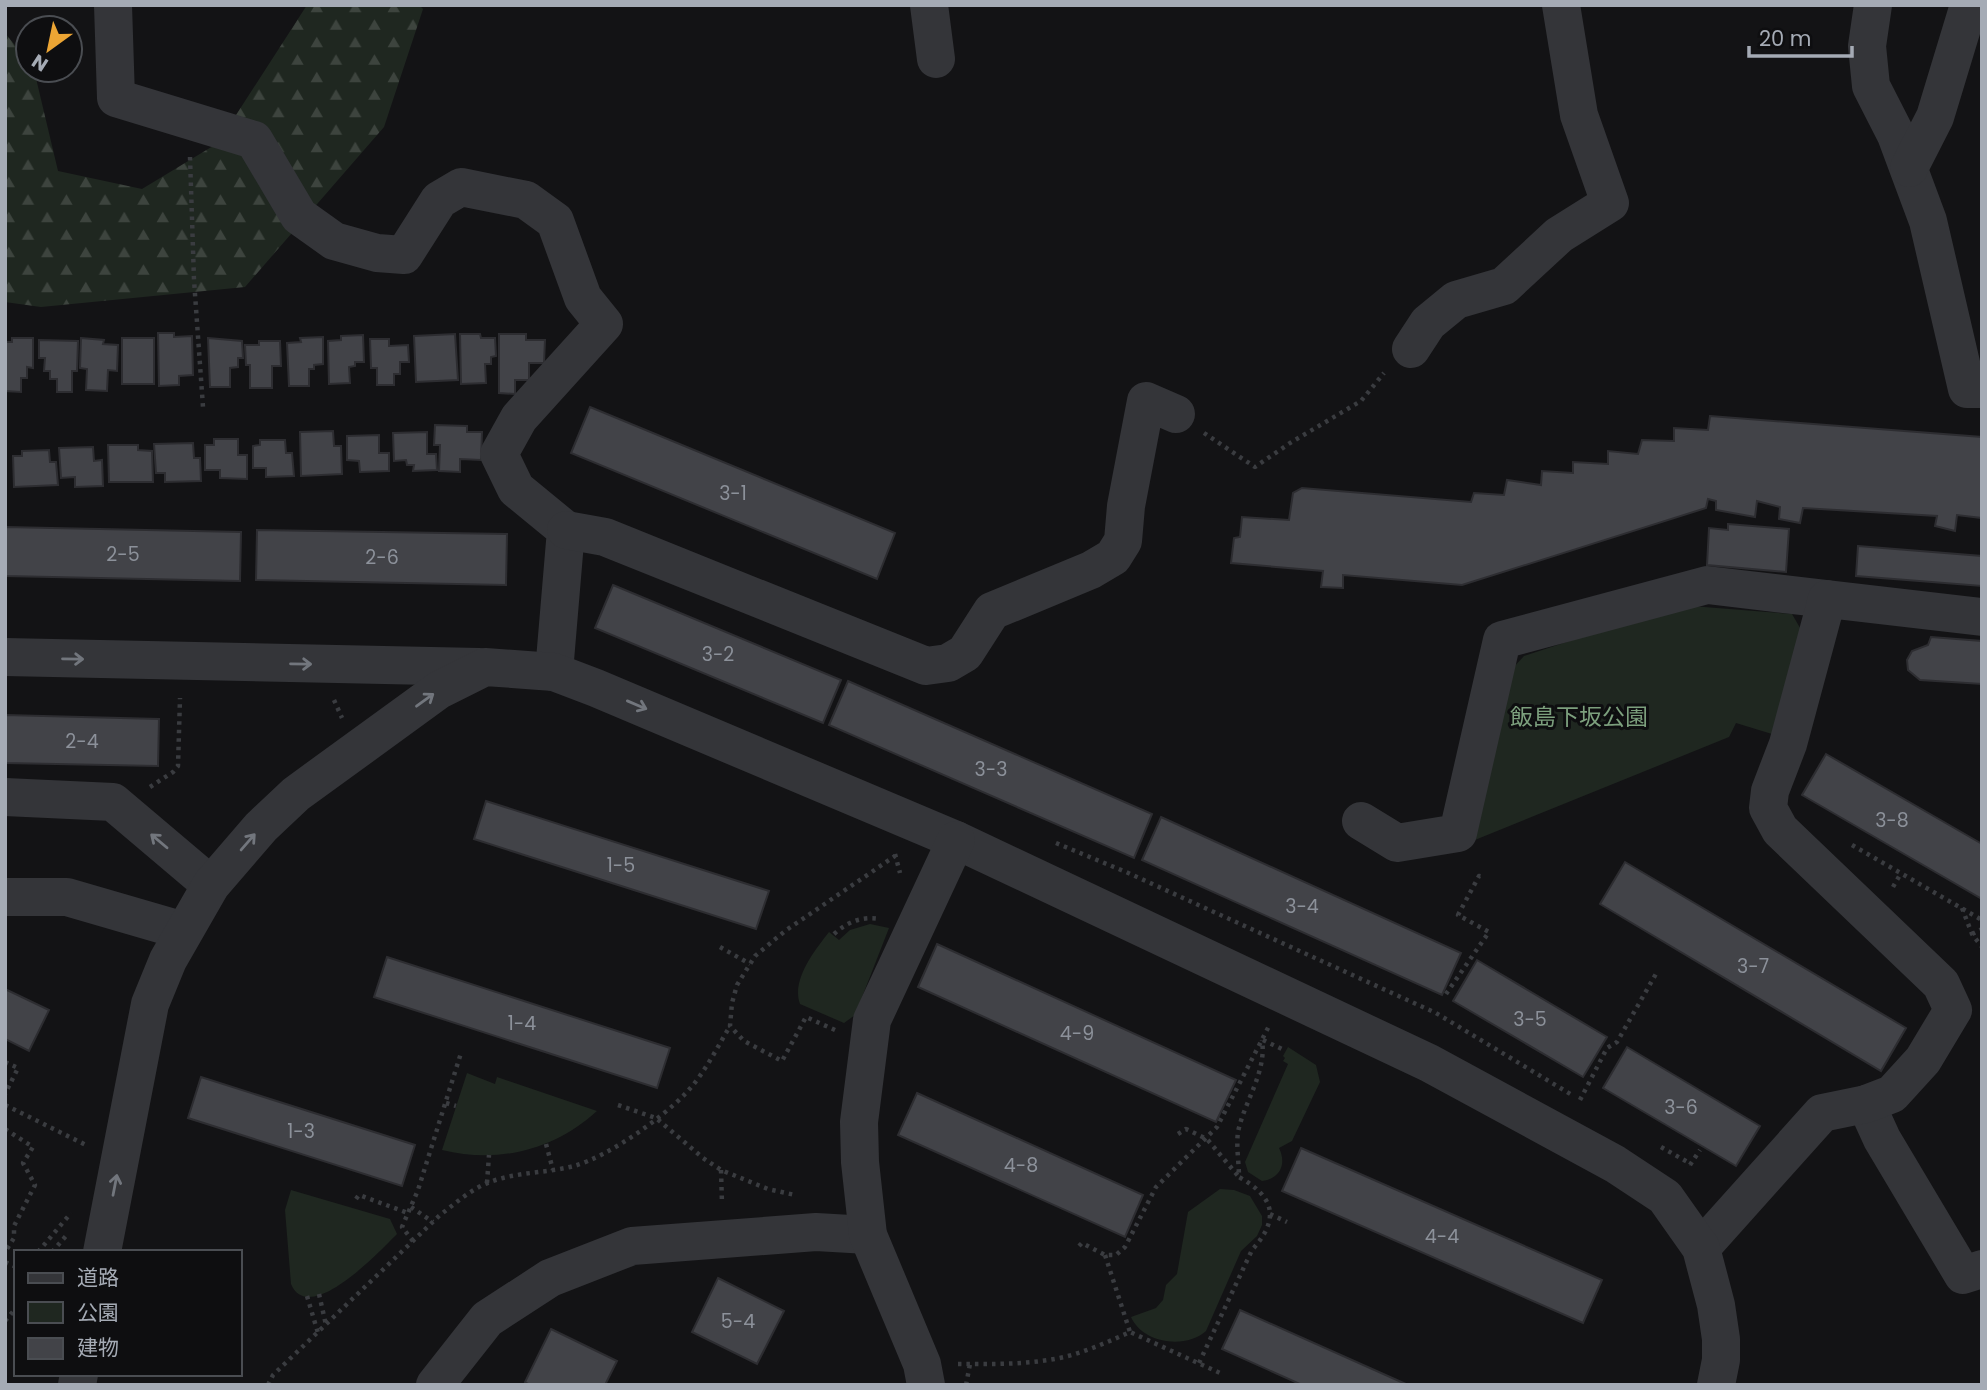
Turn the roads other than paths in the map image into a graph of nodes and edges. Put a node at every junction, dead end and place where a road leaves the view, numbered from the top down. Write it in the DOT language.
graph roads {
  1 [pos="113,5"];
  2 [pos="929,5"];
  3 [pos="1561,5"];
  4 [pos="1873,5"];
  5 [pos="1969,5"];
  6 [pos="936,60"];
  7 [pos="1909,167"];
  8 [pos="1411,349"];
  9 [pos="1982,390"];
  10 [pos="1176,414"];
  11 [pos="566,530"];
  12 [pos="1828,599"];
  13 [pos="1982,617"];
  14 [pos="5,657"];
  15 [pos="485,667"];
  16 [pos="554,672"];
  17 [pos="5,797"];
  18 [pos="1361,821"];
  19 [pos="956,839"];
  20 [pos="211,885"];
  21 [pos="5,897"];
  22 [pos="184,931"];
  23 [pos="1866,1104"];
  24 [pos="868,1235"];
  25 [pos="1701,1248"];
  26 [pos="102,1250"];
  27 [pos="1982,1269"];
  28 [pos="924,1374"];
  29 [pos="435,1385"];
  30 [pos="1717,1385"];
  1 -- 11 [label="street"];
  2 -- 6 [label="street"];
  3 -- 8 [label="street"];
  4 -- 7 [label="street"];
  5 -- 7 [label="street"];
  7 -- 9 [label="street"];
  10 -- 11 [label="street"];
  11 -- 16 [label="street"];
  12 -- 13 [label="street"];
  12 -- 18 [label="street"];
  12 -- 23 [label="street"];
  14 -- 15 [label="street, one-way"];
  15 -- 16 [label="street"];
  20 -- 15 [label="street, one-way"];
  16 -- 19 [label="street, one-way"];
  20 -- 17 [label="street, one-way"];
  19 -- 24 [label="street"];
  19 -- 25 [label="street"];
  20 -- 22 [label="street"];
  21 -- 22 [label="street"];
  26 -- 22 [label="street, one-way"];
  23 -- 25 [label="street"];
  23 -- 27 [label="street"];
  24 -- 28 [label="street"];
  24 -- 29 [label="street"];
  25 -- 30 [label="street"];
}
